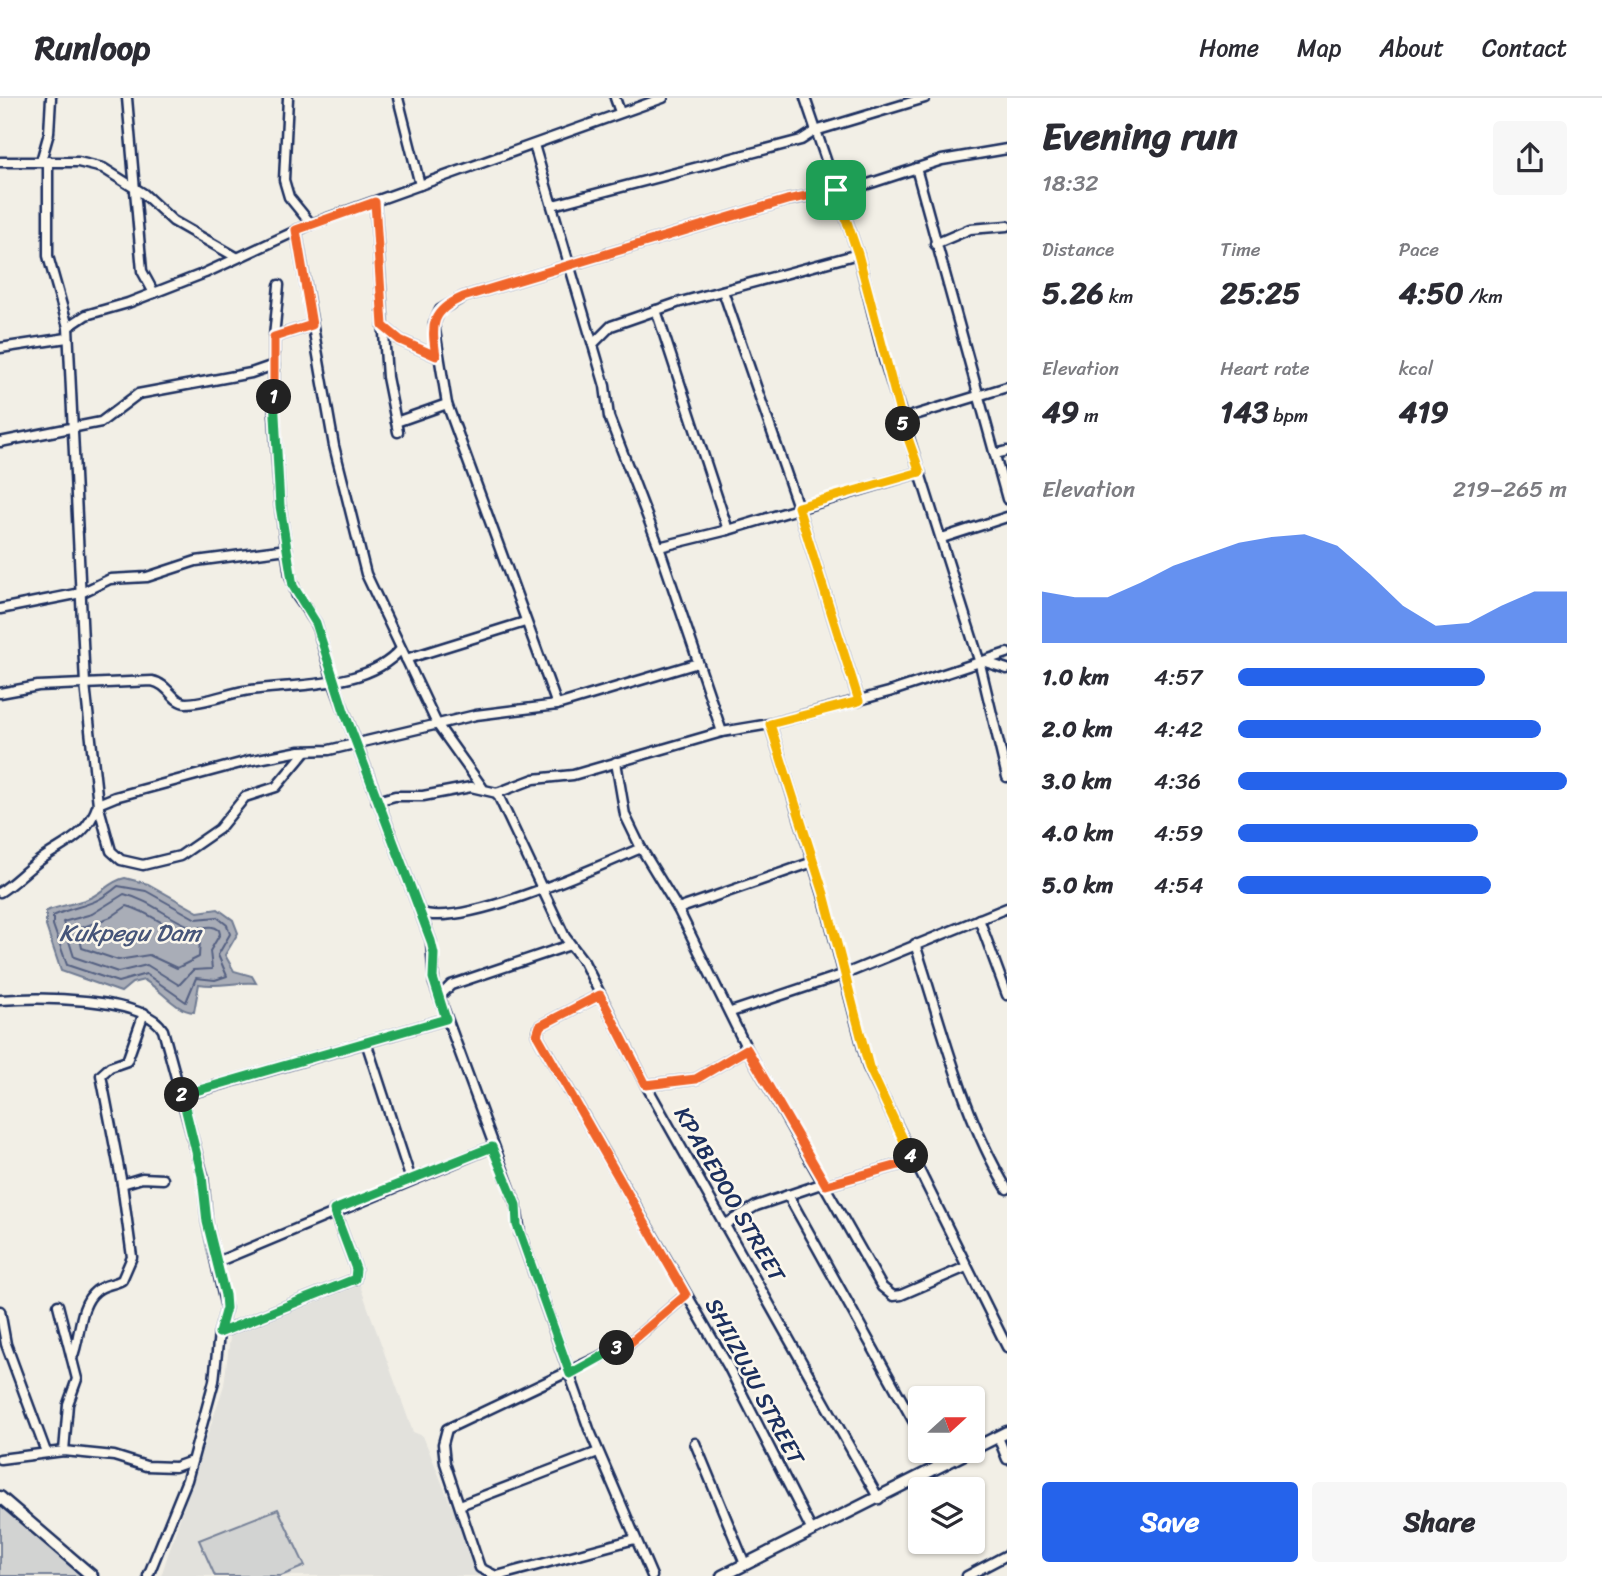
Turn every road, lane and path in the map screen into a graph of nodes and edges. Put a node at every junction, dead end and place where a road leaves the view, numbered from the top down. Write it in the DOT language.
graph roads {
  1 [pos="51,98"];
  2 [pos="127,98"];
  3 [pos="288,98"];
  4 [pos="398,98"];
  5 [pos="615,98"];
  6 [pos="663,98"];
  7 [pos="805,98"];
  8 [pos="925,98"];
  9 [pos="620,112"];
  10 [pos="815,131"];
  11 [pos="534,145"];
  12 [pos="1007,149"];
  13 [pos="0,162"];
  14 [pos="44,162"];
  15 [pos="916,168"];
  16 [pos="420,185"];
  17 [pos="134,188"];
  18 [pos="836,190"];
  19 [pos="375,202"];
  20 [pos="553,205"];
  21 [pos="311,224"];
  22 [pos="1007,226"];
  23 [pos="296,230"];
  24 [pos="935,244"];
  25 [pos="858,254"];
  26 [pos="236,257"];
  27 [pos="571,264"];
  28 [pos="279,285"];
  29 [pos="723,291"];
  30 [pos="154,293"];
  31 [pos="656,310"];
  32 [pos="588,324"];
  33 [pos="312,325"];
  34 [pos="383,326"];
  35 [pos="68,327"];
  36 [pos="607,329"];
  37 [pos="274,337"];
  38 [pos="67,338"];
  39 [pos="593,344"];
  40 [pos="0,348"];
  41 [pos="436,356"];
  42 [pos="274,365"];
  43 [pos="1007,387"];
  44 [pos="978,394"];
  45 [pos="447,404"];
  46 [pos="902,419"];
  47 [pos="396,422"];
  48 [pos="71,430"];
  49 [pos="398,432"];
  50 [pos="0,442"];
  51 [pos="1007,451"];
  52 [pos="995,454"];
  53 [pos="920,472"];
  54 [pos="1007,499"];
  55 [pos="798,507"];
  56 [pos="1007,517"];
  57 [pos="728,530"];
  58 [pos="942,538"];
  59 [pos="659,547"];
  60 [pos="287,548"];
  61 [pos="81,593"];
  62 [pos="0,609"];
  63 [pos="525,622"];
  64 [pos="401,649"];
  65 [pos="1007,653"];
  66 [pos="979,660"];
  67 [pos="391,661"];
  68 [pos="407,662"];
  69 [pos="698,663"];
  70 [pos="1007,669"];
  71 [pos="333,681"];
  72 [pos="85,684"];
  73 [pos="0,693"];
  74 [pos="859,701"];
  75 [pos="557,705"];
  76 [pos="436,724"];
  77 [pos="770,724"];
  78 [pos="722,732"];
  79 [pos="356,742"];
  80 [pos="306,751"];
  81 [pos="616,762"];
  82 [pos="1007,776"];
  83 [pos="482,787"];
  84 [pos="496,793"];
  85 [pos="377,801"];
  86 [pos="98,804"];
  87 [pos="641,848"];
  88 [pos="813,862"];
  89 [pos="545,890"];
  90 [pos="0,892"];
  91 [pos="1007,908"];
  92 [pos="678,909"];
  93 [pos="420,912"];
  94 [pos="979,919"];
  95 [pos="915,944"];
  96 [pos="570,945"];
  97 [pos="845,974"];
  98 [pos="600,995"];
  99 [pos="1007,995"];
  100 [pos="439,997"];
  101 [pos="0,1000"];
  102 [pos="731,1012"];
  103 [pos="144,1013"];
  104 [pos="446,1019"];
  105 [pos="366,1042"];
  106 [pos="747,1049"];
  107 [pos="646,1085"];
  108 [pos="181,1096"];
  109 [pos="492,1147"];
  110 [pos="913,1161"];
  111 [pos="163,1179"];
  112 [pos="411,1180"];
  113 [pos="122,1184"];
  114 [pos="825,1184"];
  115 [pos="1007,1189"];
  116 [pos="788,1195"];
  117 [pos="334,1210"];
  118 [pos="724,1225"];
  119 [pos="217,1262"];
  120 [pos="966,1267"];
  121 [pos="686,1295"];
  122 [pos="58,1305"];
  123 [pos="0,1311"];
  124 [pos="219,1333"];
  125 [pos="1004,1333"];
  126 [pos="1007,1347"];
  127 [pos="72,1359"];
  128 [pos="570,1374"];
  129 [pos="908,1411"];
  130 [pos="1002,1435"];
  131 [pos="695,1443"];
  132 [pos="985,1443"];
  133 [pos="64,1451"];
  134 [pos="46,1452"];
  135 [pos="598,1452"];
  136 [pos="0,1459"];
  137 [pos="1007,1459"];
  138 [pos="189,1462"];
  139 [pos="937,1463"];
  140 [pos="945,1463"];
  141 [pos="939,1466"];
  142 [pos="0,1497"];
  143 [pos="879,1499"];
  144 [pos="460,1505"];
  145 [pos="812,1531"];
  146 [pos="635,1539"];
  147 [pos="1007,1555"];
  148 [pos="746,1564"];
  149 [pos="736,1573"];
  150 [pos="981,1573"];
  151 [pos="92,1576"];
  152 [pos="148,1576"];
  153 [pos="497,1576"];
  154 [pos="652,1576"];
  155 [pos="722,1576"];
  156 [pos="967,1576"];
  1 -- 14 [label="street"];
  2 -- 17 [label="street"];
  3 -- 21 [label="street"];
  4 -- 16 [label="street"];
  5 -- 9 [label="street"];
  6 -- 9 [label="street"];
  7 -- 10 [label="street"];
  8 -- 10 [label="street"];
  9 -- 11 [label="street"];
  10 -- 18 [label="street"];
  10 -- 20 [label="street"];
  11 -- 16 [label="street"];
  11 -- 20 [label="street"];
  12 -- 15 [label="street"];
  13 -- 14 [label="street"];
  14 -- 17 [label="street"];
  14 -- 35 [label="street"];
  15 -- 18 [label="street"];
  15 -- 24 [label="street"];
  16 -- 19 [label="street"];
  17 -- 26 [label="street"];
  17 -- 30 [label="street"];
  18 -- 25 [label="street"];
  18 -- 27 [label="street"];
  19 -- 21 [label="street"];
  19 -- 34 [label="street"];
  20 -- 27 [label="street"];
  21 -- 23 [label="street"];
  22 -- 24 [label="street"];
  23 -- 26 [label="street"];
  23 -- 33 [label="street"];
  24 -- 44 [label="street"];
  25 -- 29 [label="street"];
  25 -- 46 [label="street"];
  26 -- 30 [label="street"];
  27 -- 32 [label="street"];
  27 -- 41 [label="street"];
  28 -- 37 [label="street"];
  29 -- 31 [label="street"];
  29 -- 55 [label="street"];
  30 -- 35 [label="street"];
  31 -- 36 [label="street"];
  31 -- 57 [label="street"];
  32 -- 36 [label="street"];
  32 -- 39 [label="street"];
  33 -- 37 [label="street"];
  33 -- 64 [label="street"];
  34 -- 41 [label="street"];
  34 -- 47 [label="street"];
  35 -- 38 [label="street"];
  36 -- 39 [label="street"];
  37 -- 42 [label="street"];
  38 -- 40 [label="street"];
  38 -- 48 [label="street"];
  39 -- 59 [label="street"];
  41 -- 45 [label="street"];
  42 -- 48 [label="street"];
  42 -- 60 [label="street"];
  43 -- 44 [label="street"];
  44 -- 46 [label="street"];
  44 -- 52 [label="street"];
  45 -- 47 [label="street"];
  45 -- 63 [label="street"];
  46 -- 53 [label="street"];
  47 -- 49 [label="street"];
  48 -- 50 [label="street"];
  48 -- 61 [label="street"];
  51 -- 52 [label="street"];
  52 -- 54 [label="street"];
  53 -- 55 [label="street"];
  53 -- 58 [label="street"];
  55 -- 57 [label="street"];
  55 -- 74 [label="street"];
  56 -- 58 [label="street"];
  57 -- 59 [label="street"];
  58 -- 66 [label="street"];
  59 -- 69 [label="street"];
  60 -- 61 [label="street"];
  60 -- 71 [label="street"];
  61 -- 62 [label="street"];
  61 -- 72 [label="street"];
  63 -- 68 [label="street"];
  63 -- 75 [label="street"];
  64 -- 67 [label="street"];
  64 -- 68 [label="street"];
  65 -- 66 [label="street"];
  66 -- 70 [label="street"];
  66 -- 74 [label="street"];
  66 -- 82 [label="street"];
  67 -- 68 [label="street"];
  67 -- 71 [label="street"];
  68 -- 76 [label="street"];
  69 -- 75 [label="street"];
  69 -- 78 [label="street"];
  71 -- 72 [label="street"];
  71 -- 79 [label="street"];
  72 -- 73 [label="street"];
  72 -- 86 [label="street"];
  74 -- 77 [label="street"];
  75 -- 76 [label="street"];
  76 -- 79 [label="street"];
  76 -- 83 [label="street"];
  77 -- 78 [label="street"];
  77 -- 88 [label="street"];
  78 -- 81 [label="street"];
  79 -- 80 [label="street"];
  79 -- 85 [label="street"];
  80 -- 86 [label="street"];
  80 -- 86 [label="street"];
  81 -- 84 [label="street"];
  81 -- 87 [label="street"];
  83 -- 84 [label="street"];
  83 -- 85 [label="street"];
  84 -- 89 [label="street, KPABEDOO STREET"];
  85 -- 93 [label="street"];
  86 -- 90 [label="street"];
  87 -- 89 [label="street"];
  87 -- 92 [label="street"];
  88 -- 92 [label="street"];
  88 -- 97 [label="street"];
  89 -- 93 [label="street"];
  89 -- 96 [label="street, KPABEDOO STREET"];
  91 -- 94 [label="street"];
  92 -- 102 [label="street"];
  93 -- 100 [label="street"];
  94 -- 95 [label="street"];
  94 -- 99 [label="street"];
  95 -- 97 [label="street"];
  95 -- 115 [label="street"];
  96 -- 98 [label="street, KPABEDOO STREET"];
  96 -- 100 [label="street"];
  97 -- 102 [label="street"];
  97 -- 110 [label="street"];
  98 -- 107 [label="street, KPABEDOO STREET"];
  98 -- 121 [label="street, SHIIZUJU STREET"];
  100 -- 104 [label="street"];
  101 -- 103 [label="street"];
  102 -- 106 [label="street"];
  103 -- 108 [label="street"];
  103 -- 113 [label="street"];
  104 -- 105 [label="street"];
  104 -- 109 [label="street"];
  105 -- 108 [label="street"];
  105 -- 112 [label="street"];
  106 -- 107 [label="street"];
  106 -- 114 [label="street"];
  107 -- 118 [label="street, KPABEDOO STREET"];
  108 -- 119 [label="street"];
  109 -- 112 [label="street"];
  109 -- 128 [label="street"];
  110 -- 114 [label="street"];
  110 -- 120 [label="street"];
  111 -- 113 [label="street"];
  112 -- 117 [label="street"];
  113 -- 127 [label="street"];
  114 -- 116 [label="street"];
  114 -- 120 [label="street"];
  116 -- 118 [label="street"];
  116 -- 129 [label="street"];
  117 -- 119 [label="street"];
  117 -- 124 [label="street"];
  118 -- 143 [label="street, KPABEDOO STREET"];
  119 -- 124 [label="street"];
  120 -- 125 [label="street"];
  121 -- 128 [label="street"];
  121 -- 145 [label="street, SHIIZUJU STREET"];
  122 -- 127 [label="street"];
  123 -- 134 [label="street"];
  124 -- 138 [label="street"];
  125 -- 126 [label="street"];
  127 -- 133 [label="street"];
  128 -- 135 [label="street"];
  128 -- 144 [label="street"];
  130 -- 132 [label="street"];
  130 -- 137 [label="street"];
  131 -- 148 [label="street"];
  133 -- 134 [label="street"];
  133 -- 138 [label="street"];
  134 -- 136 [label="street"];
  135 -- 144 [label="street"];
  135 -- 146 [label="street"];
  138 -- 152 [label="street"];
  139 -- 141 [label="street"];
  140 -- 141 [label="street"];
  141 -- 143 [label="street"];
  142 -- 151 [label="street"];
  143 -- 145 [label="street"];
  144 -- 153 [label="street"];
  145 -- 148 [label="street"];
  146 -- 153 [label="street"];
  146 -- 154 [label="street"];
  147 -- 150 [label="street"];
  148 -- 149 [label="street"];
  149 -- 155 [label="street"];
  150 -- 156 [label="street"];
}
